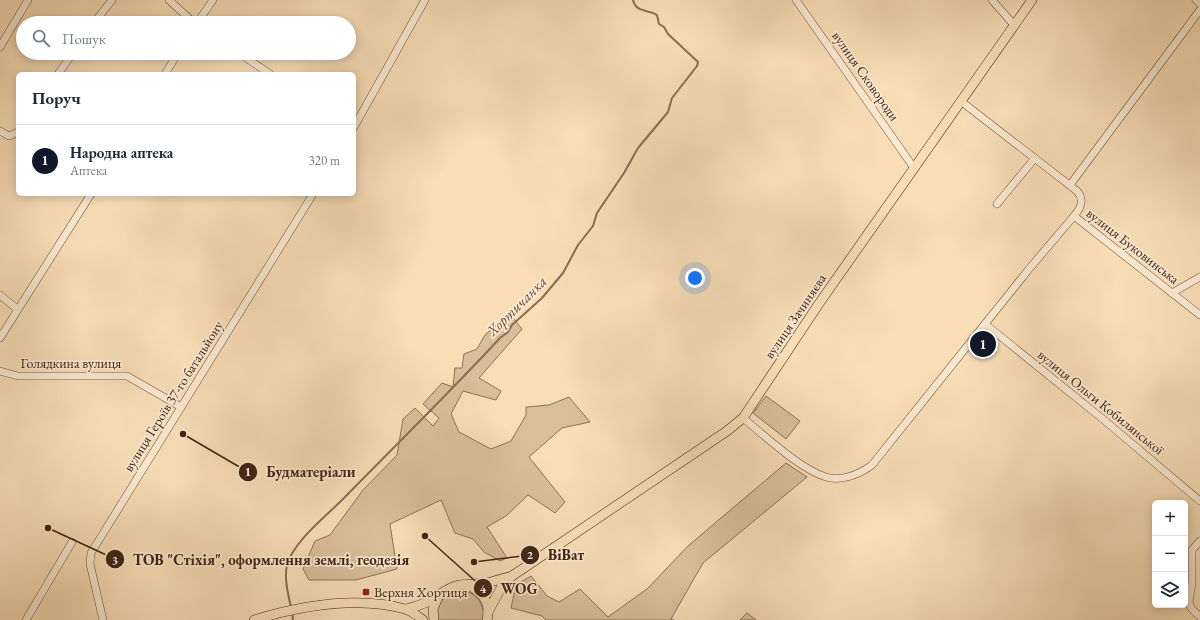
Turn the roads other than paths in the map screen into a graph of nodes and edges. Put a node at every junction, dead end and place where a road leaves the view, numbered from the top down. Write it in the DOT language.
graph roads {
  1 [pos="28,0"];
  2 [pos="112,0"];
  3 [pos="169,0"];
  4 [pos="213,0"];
  5 [pos="424,0"];
  6 [pos="796,0"];
  7 [pos="992,0"];
  8 [pos="1032,0"];
  9 [pos="1196,0"];
  10 [pos="1200,4"];
  11 [pos="1200,10"];
  12 [pos="18,16"];
  13 [pos="99,16"];
  14 [pos="186,16"];
  15 [pos="202,16"];
  16 [pos="16,20"];
  17 [pos="1014,25"];
  18 [pos="0,47"];
  19 [pos="68,60"];
  20 [pos="174,60"];
  21 [pos="249,60"];
  22 [pos="59,72"];
  23 [pos="166,72"];
  24 [pos="267,72"];
  25 [pos="962,102"];
  26 [pos="356,123"];
  27 [pos="0,131"];
  28 [pos="16,133"];
  29 [pos="1035,158"];
  30 [pos="914,168"];
  31 [pos="1070,185"];
  32 [pos="90,196"];
  33 [pos="312,196"];
  34 [pos="997,204"];
  35 [pos="1074,216"];
  36 [pos="1200,276"];
  37 [pos="1172,293"];
  38 [pos="0,295"];
  39 [pos="17,309"];
  40 [pos="1200,314"];
  41 [pos="985,324"];
  42 [pos="0,338"];
  43 [pos="0,370"];
  44 [pos="181,408"];
  45 [pos="743,418"];
  46 [pos="1200,501"];
  47 [pos="1200,541"];
  48 [pos="72,542"];
  49 [pos="512,576"];
  50 [pos="461,585"];
  51 [pos="440,594"];
  52 [pos="406,609"];
  53 [pos="488,616"];
  54 [pos="1200,617"];
  55 [pos="26,620"];
  56 [pos="103,620"];
  57 [pos="254,620"];
  58 [pos="423,620"];
  59 [pos="434,620"];
  1 -- 12 [label="street"];
  2 -- 13 [label="street"];
  3 -- 14 [label="street"];
  4 -- 15 [label="street"];
  5 -- 26 [label="street"];
  6 -- 30 [label="street, вулиця Сковороди"];
  7 -- 17 [label="street"];
  8 -- 17 [label="main road, вулиця Зачиняєва"];
  9 -- 10 [label="street"];
  11 -- 31 [label="street"];
  16 -- 18 [label="street"];
  17 -- 25 [label="main road, вулиця Зачиняєва"];
  19 -- 22 [label="street"];
  20 -- 23 [label="street"];
  21 -- 24 [label="street"];
  25 -- 29 [label="street, вулиця Буковинська"];
  25 -- 30 [label="main road, вулиця Зачиняєва"];
  27 -- 28 [label="street"];
  29 -- 31 [label="street, вулиця Буковинська"];
  29 -- 34 [label="street"];
  30 -- 45 [label="main road, вулиця Зачиняєва"];
  31 -- 35 [label="street, вулиця Буковинська"];
  32 -- 39 [label="street"];
  33 -- 44 [label="street, вулиця Героїв 37-го батальйону"];
  35 -- 37 [label="street, вулиця Буковинська"];
  35 -- 41 [label="street"];
  36 -- 37 [label="street"];
  37 -- 40 [label="street, вулиця Буковинська"];
  38 -- 39 [label="street"];
  39 -- 42 [label="street"];
  41 -- 45 [label="street"];
  41 -- 46 [label="street, вулиця Ольги Кобилянської"];
  43 -- 44 [label="street, Голядкина вулиця"];
  44 -- 56 [label="street, вулиця Героїв 37-го батальйону"];
  45 -- 49 [label="main road, вулиця Зачиняєва"];
  47 -- 54 [label="street"];
  48 -- 55 [label="street"];
  49 -- 50 [label="main road"];
  49 -- 53 [label="main road"];
  50 -- 51 [label="main road"];
  50 -- 53 [label="main road"];
  51 -- 52 [label="main road"];
  51 -- 59 [label="main road"];
  52 -- 57 [label="main road"];
  52 -- 58 [label="main road"];
}
